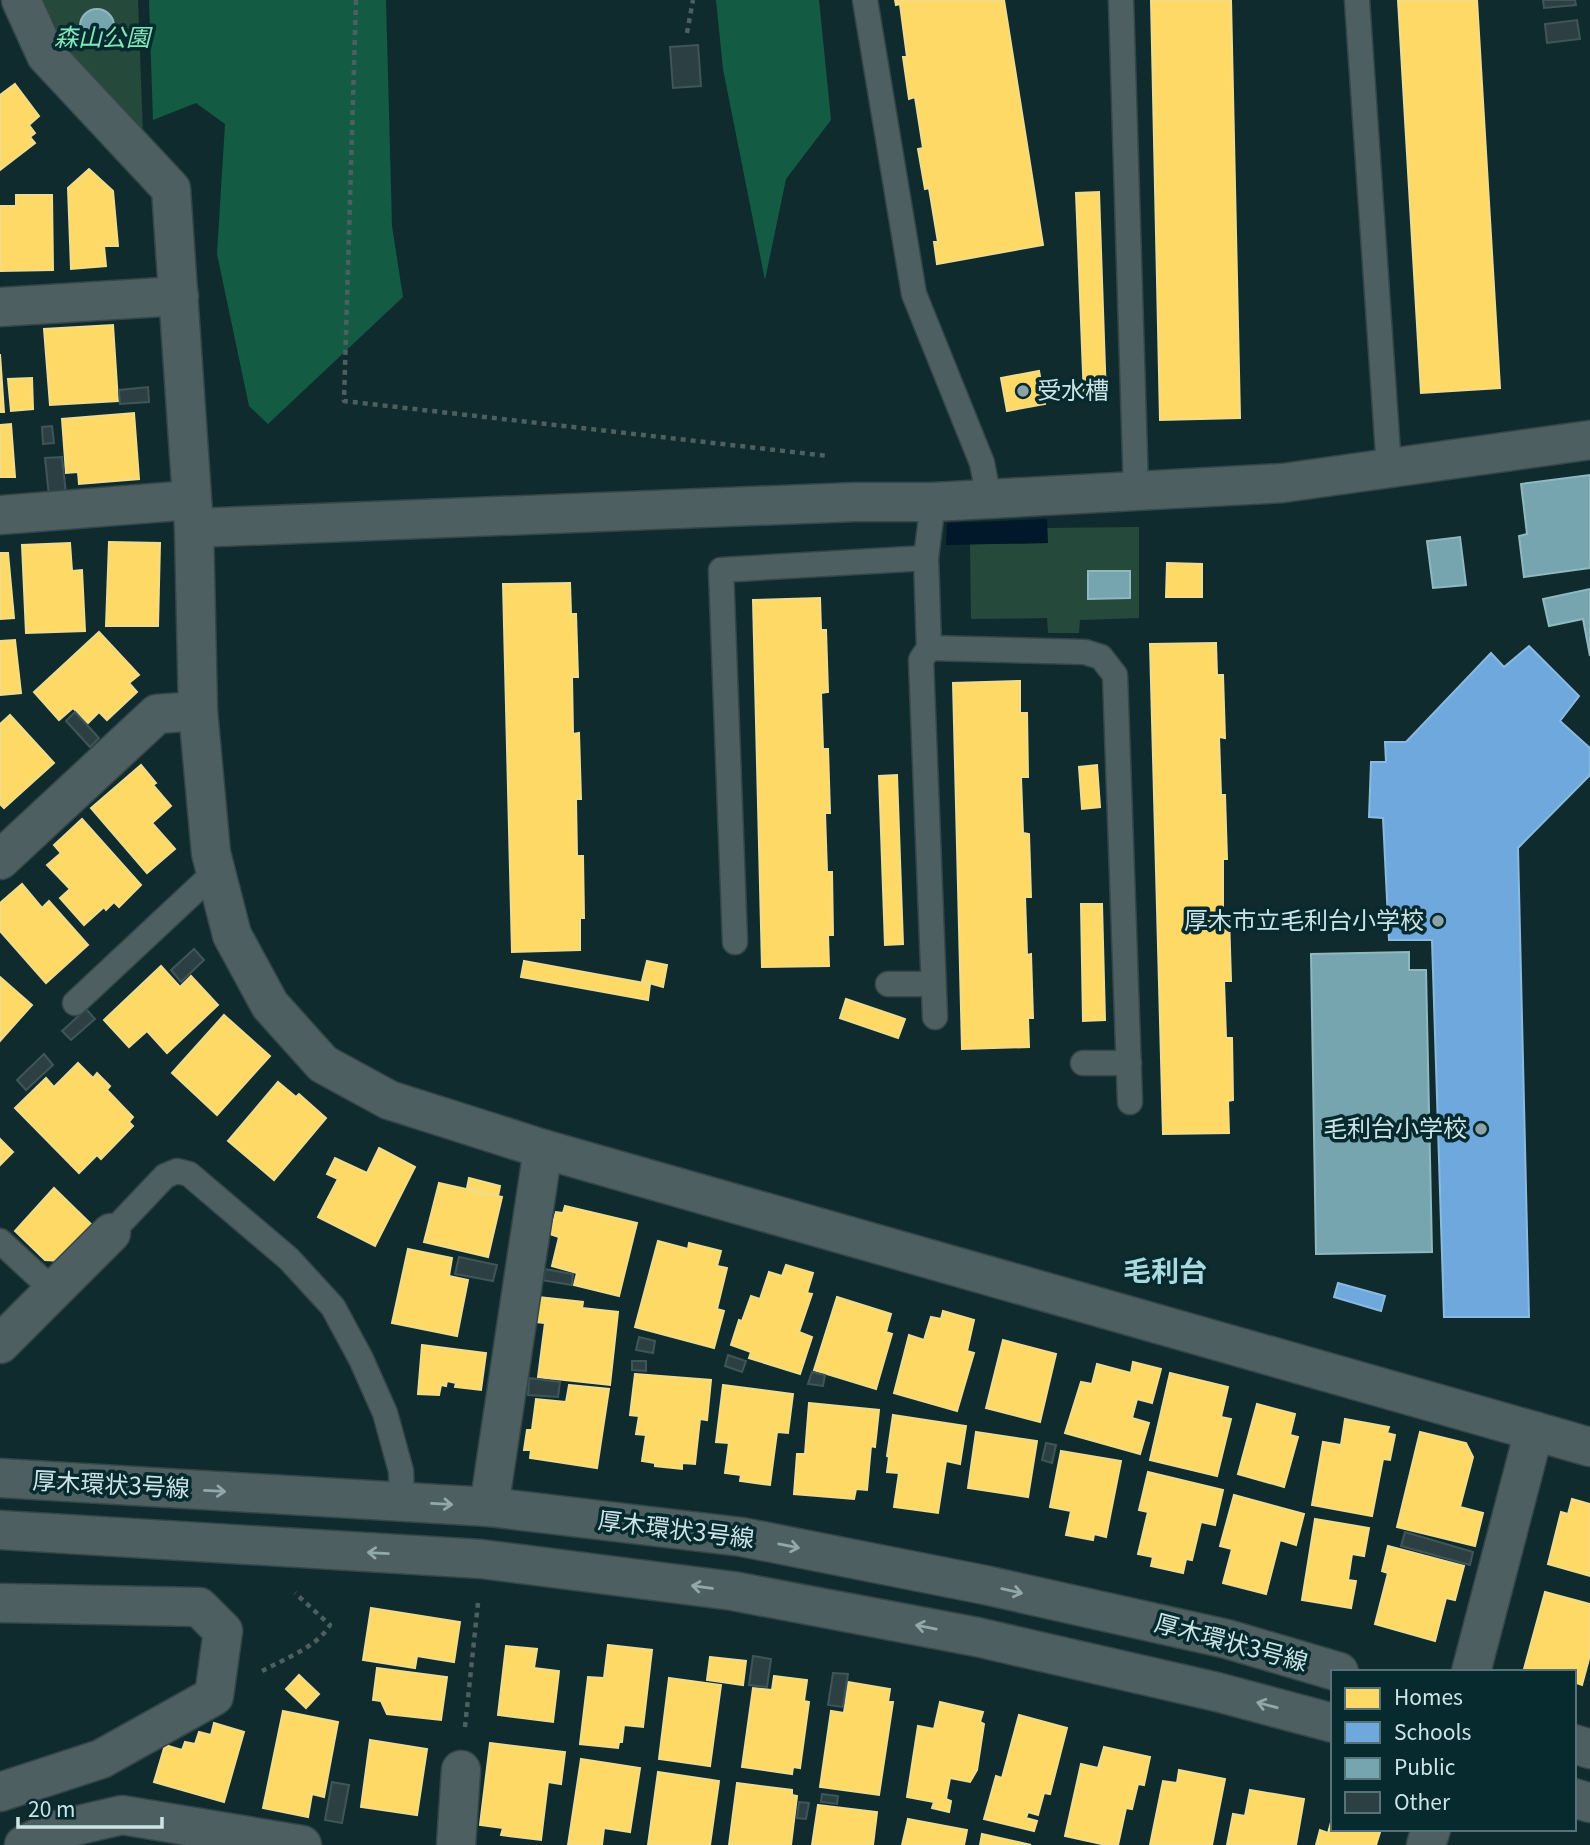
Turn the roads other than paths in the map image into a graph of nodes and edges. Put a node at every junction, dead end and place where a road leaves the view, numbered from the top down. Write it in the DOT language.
graph roads {
  1 [pos="21,0"];
  2 [pos="866,0"];
  3 [pos="1121,0"];
  4 [pos="1357,0"];
  5 [pos="179,296"];
  6 [pos="0,307"];
  7 [pos="1590,440"];
  8 [pos="1389,468"];
  9 [pos="1136,491"];
  10 [pos="989,499"];
  11 [pos="933,502"];
  12 [pos="192,514"];
  13 [pos="0,515"];
  14 [pos="926,558"];
  15 [pos="929,648"];
  16 [pos="198,711"];
  17 [pos="0,860"];
  18 [pos="214,873"];
  19 [pos="735,942"];
  20 [pos="888,984"];
  21 [pos="933,984"];
  22 [pos="75,1003"];
  23 [pos="935,1017"];
  24 [pos="1083,1063"];
  25 [pos="1129,1063"];
  26 [pos="1130,1102"];
  27 [pos="543,1149"];
  28 [pos="111,1233"];
  29 [pos="0,1241"];
  30 [pos="54,1291"];
  31 [pos="0,1344"];
  32 [pos="1534,1431"];
  33 [pos="1590,1447"];
  34 [pos="0,1478"];
  35 [pos="402,1502"];
  36 [pos="489,1507"];
  37 [pos="0,1530"];
  38 [pos="0,1603"];
  39 [pos="1332,1670"];
  40 [pos="1472,1670"];
  41 [pos="1331,1722"];
  42 [pos="461,1770"];
  43 [pos="0,1792"];
  44 [pos="24,1845"];
  45 [pos="302,1845"];
  46 [pos="456,1845"];
  1 -- 5 [label="street"];
  2 -- 10 [label="lane"];
  3 -- 9 [label="lane"];
  4 -- 8 [label="lane"];
  5 -- 6 [label="street"];
  5 -- 12 [label="street"];
  7 -- 8 [label="street"];
  8 -- 9 [label="street"];
  9 -- 10 [label="street"];
  10 -- 11 [label="street"];
  11 -- 12 [label="street"];
  11 -- 14 [label="lane"];
  12 -- 13 [label="street"];
  12 -- 16 [label="street"];
  14 -- 15 [label="lane"];
  14 -- 19 [label="lane"];
  15 -- 21 [label="lane"];
  15 -- 25 [label="lane"];
  16 -- 17 [label="street"];
  16 -- 18 [label="street"];
  18 -- 22 [label="lane"];
  18 -- 27 [label="street"];
  20 -- 21 [label="lane"];
  21 -- 23 [label="lane"];
  24 -- 25 [label="lane"];
  25 -- 26 [label="lane"];
  27 -- 32 [label="street"];
  27 -- 36 [label="street"];
  28 -- 30 [label="street"];
  28 -- 35 [label="lane"];
  29 -- 30 [label="lane"];
  30 -- 31 [label="street"];
  32 -- 33 [label="street"];
  32 -- 40 [label="street"];
  34 -- 35 [label="street, 厚木環状3号線, one-way"];
  35 -- 36 [label="street, 厚木環状3号線, one-way"];
  36 -- 39 [label="street, 厚木環状3号線, one-way"];
  41 -- 37 [label="street, 厚木環状3号線, one-way"];
  38 -- 43 [label="street"];
  42 -- 46 [label="street"];
  44 -- 45 [label="street"];
}
